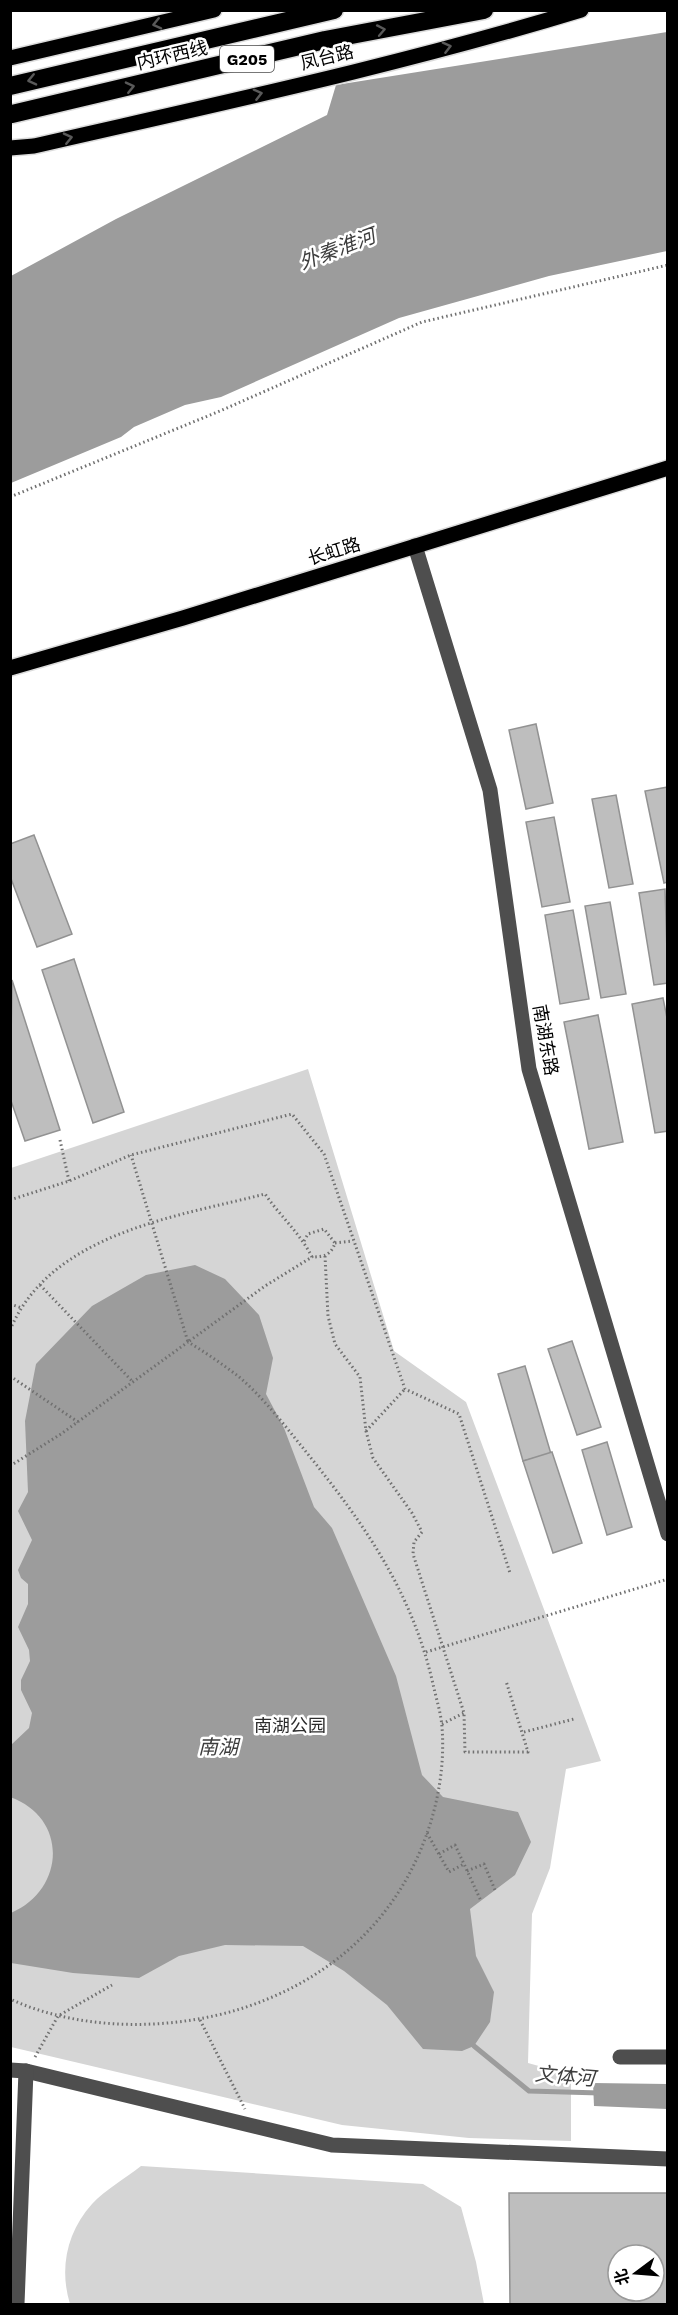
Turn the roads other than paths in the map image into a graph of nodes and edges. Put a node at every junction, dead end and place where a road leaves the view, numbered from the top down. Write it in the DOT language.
graph roads {
  1 [pos="214,10"];
  2 [pos="334,10"];
  3 [pos="484,10"];
  4 [pos="581,10"];
  5 [pos="10,57"];
  6 [pos="10,86"];
  7 [pos="12,114"];
  8 [pos="10,148"];
  9 [pos="668,468"];
  10 [pos="415,546"];
  11 [pos="10,668"];
  12 [pos="668,1534"];
  13 [pos="620,2057"];
  14 [pos="668,2057"];
  15 [pos="21,2071"];
  16 [pos="668,2159"];
  17 [pos="17,2304"];
  1 -- 5 [label="main road, one-way"];
  2 -- 6 [label="highway, 内环西线 / G205, one-way"];
  7 -- 3 [label="highway, 内环西线 / G205, one-way"];
  8 -- 4 [label="main road, 凤台路, one-way"];
  9 -- 10 [label="main road, 长虹路"];
  10 -- 11 [label="main road, 长虹路"];
  10 -- 12 [label="street, 南湖东路"];
  13 -- 14 [label="street"];
  15 -- 16 [label="street"];
  15 -- 17 [label="street"];
}
